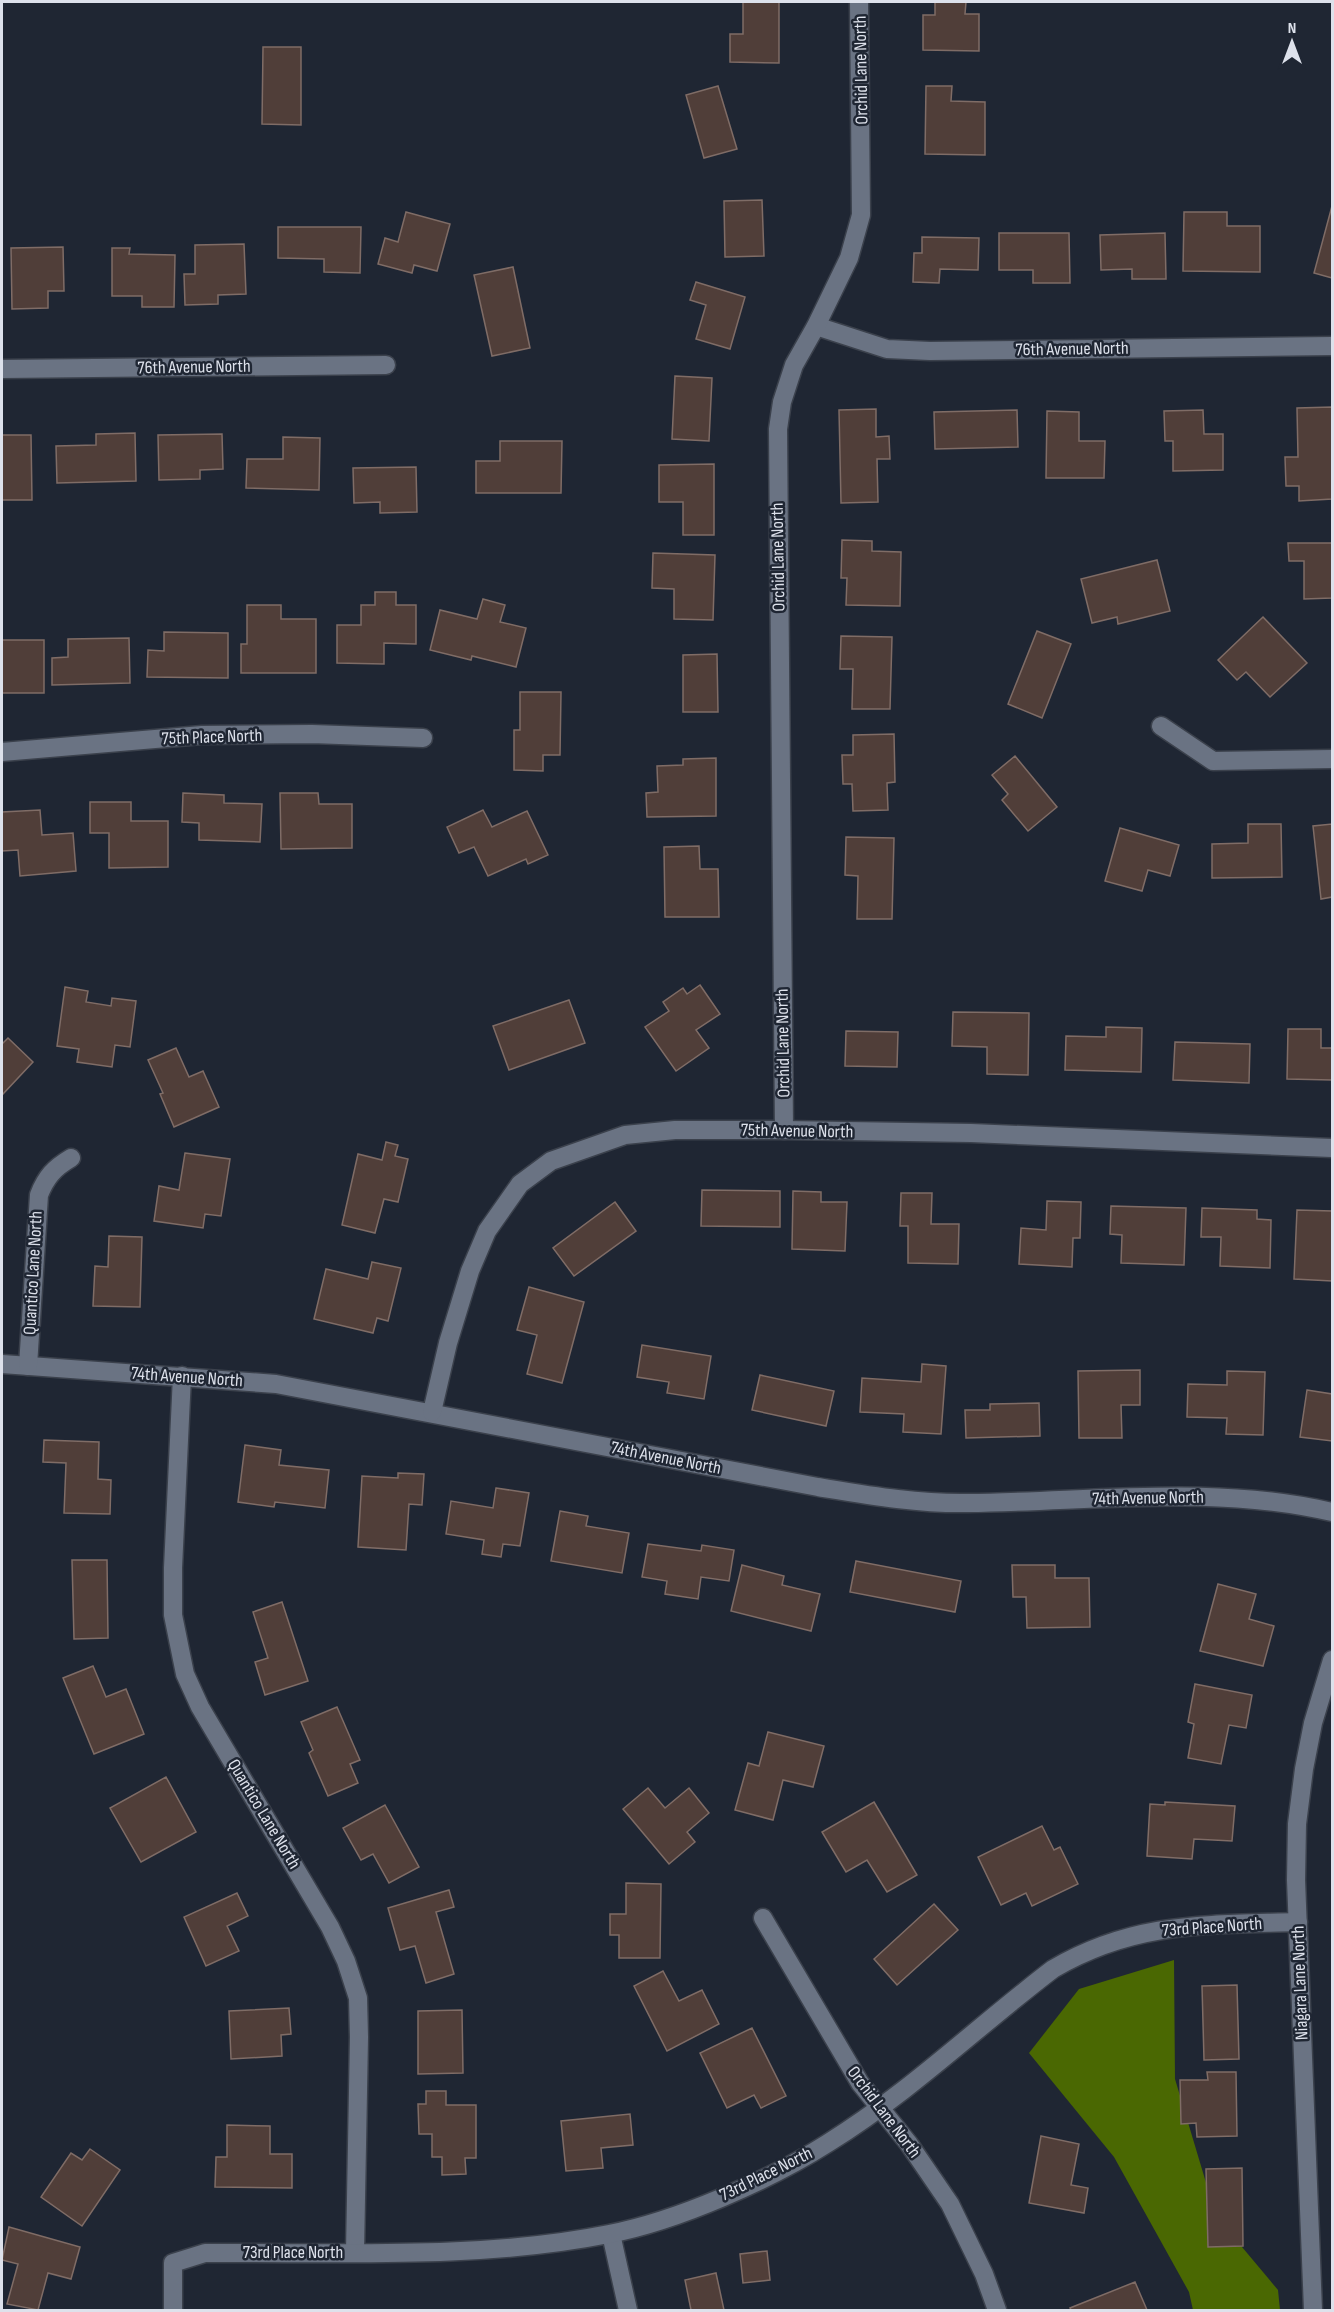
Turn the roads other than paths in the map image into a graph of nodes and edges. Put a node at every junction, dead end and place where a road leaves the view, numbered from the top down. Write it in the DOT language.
graph roads {
  1 [pos="860,2"];
  2 [pos="816,326"];
  3 [pos="1332,346"];
  4 [pos="386,365"];
  5 [pos="2,369"];
  6 [pos="1161,726"];
  7 [pos="423,738"];
  8 [pos="2,752"];
  9 [pos="1332,759"];
  10 [pos="784,1130"];
  11 [pos="1332,1148"];
  12 [pos="70,1158"];
  13 [pos="2,1364"];
  14 [pos="28,1366"];
  15 [pos="182,1376"];
  16 [pos="432,1412"];
  17 [pos="1332,1512"];
  18 [pos="1332,1660"];
  19 [pos="763,1918"];
  20 [pos="1298,1922"];
  21 [pos="879,2109"];
  22 [pos="611,2234"];
  23 [pos="355,2252"];
  24 [pos="173,2310"];
  25 [pos="628,2310"];
  26 [pos="997,2310"];
  27 [pos="1313,2310"];
  1 -- 2 [label="street, Orchid Lane North"];
  2 -- 3 [label="street, 76th Avenue North"];
  2 -- 10 [label="street, Orchid Lane North"];
  4 -- 5 [label="street, 76th Avenue North"];
  6 -- 9 [label="street"];
  7 -- 8 [label="street, 75th Place North"];
  10 -- 11 [label="street, 75th Avenue North"];
  10 -- 16 [label="street, 75th Avenue North"];
  12 -- 14 [label="street, Quantico Lane North"];
  13 -- 14 [label="street, 74th Avenue North"];
  14 -- 15 [label="street, 74th Avenue North"];
  15 -- 16 [label="street, 74th Avenue North"];
  15 -- 23 [label="street, Quantico Lane North"];
  16 -- 17 [label="street, 74th Avenue North"];
  18 -- 20 [label="street, Niagara Lane North"];
  19 -- 21 [label="street, Orchid Lane North"];
  20 -- 21 [label="street, 73rd Place North"];
  20 -- 27 [label="street, Niagara Lane North"];
  21 -- 22 [label="street, 73rd Place North"];
  21 -- 26 [label="street, Orchid Lane North"];
  22 -- 23 [label="street, 73rd Place North"];
  22 -- 25 [label="street"];
  23 -- 24 [label="street, 73rd Place North"];
}
